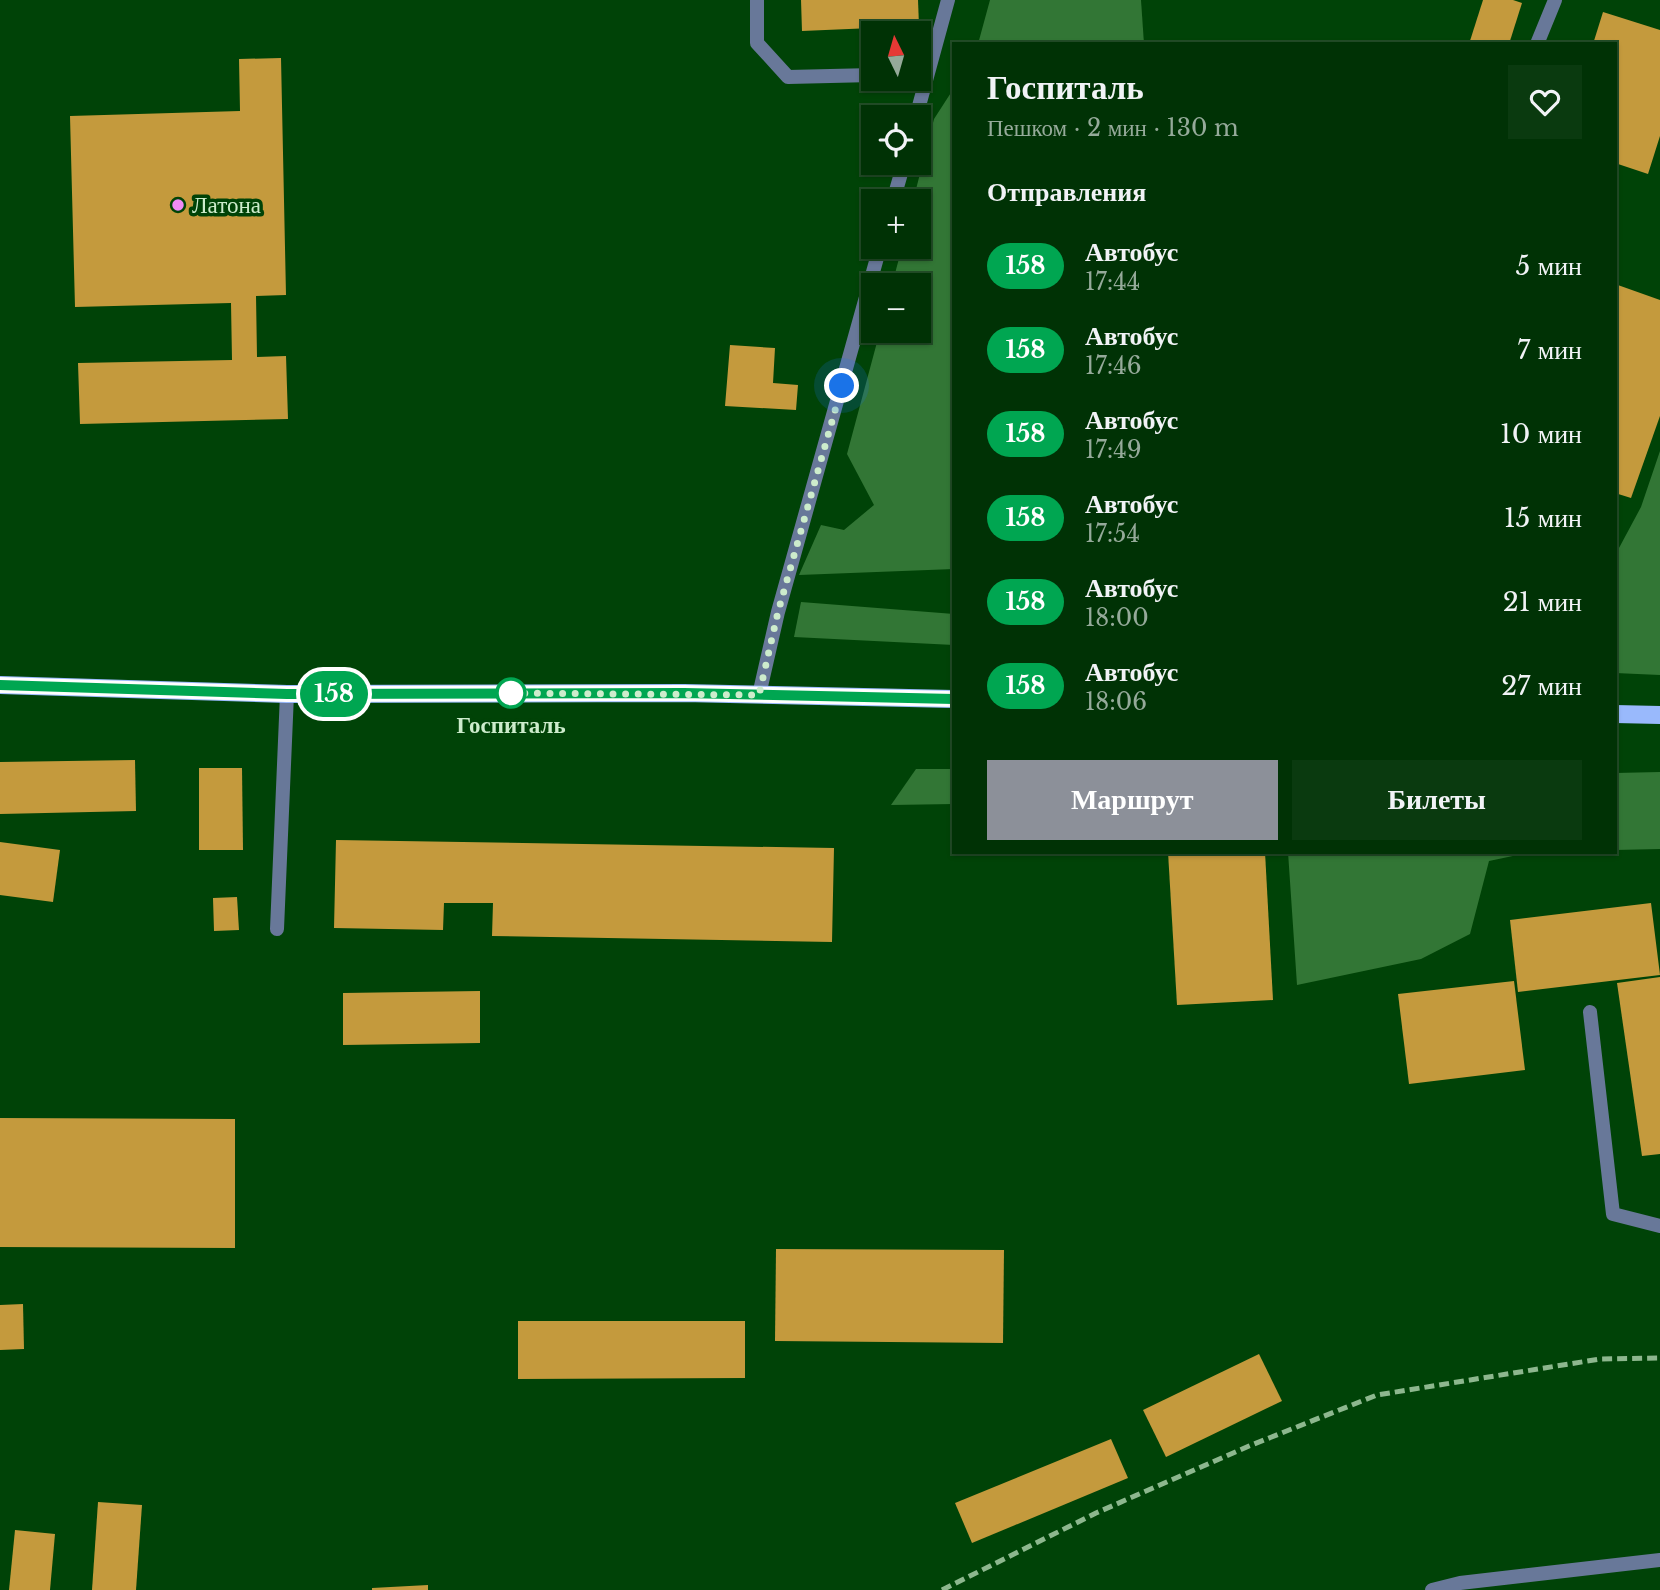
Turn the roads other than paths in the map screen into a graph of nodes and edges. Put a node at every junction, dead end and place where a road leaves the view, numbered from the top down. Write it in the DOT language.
graph roads {
  1 [pos="757,0"];
  2 [pos="948,0"];
  3 [pos="1555,0"];
  4 [pos="1538,42"];
  5 [pos="931,50"];
  6 [pos="861,75"];
  7 [pos="877,259"];
  8 [pos="0,685"];
  9 [pos="287,694"];
  10 [pos="759,695"];
  11 [pos="952,699"];
  12 [pos="1617,714"];
  13 [pos="1660,715"];
  14 [pos="277,929"];
  15 [pos="1590,1012"];
  16 [pos="1660,1226"];
  17 [pos="1660,1560"];
  18 [pos="1432,1590"];
  1 -- 6 [label="street"];
  2 -- 5 [label="street"];
  3 -- 4 [label="street"];
  7 -- 10 [label="street"];
  8 -- 9 [label="main road"];
  9 -- 10 [label="main road"];
  9 -- 14 [label="street"];
  10 -- 11 [label="main road"];
  12 -- 13 [label="main road"];
  15 -- 16 [label="street"];
  17 -- 18 [label="street"];
}
